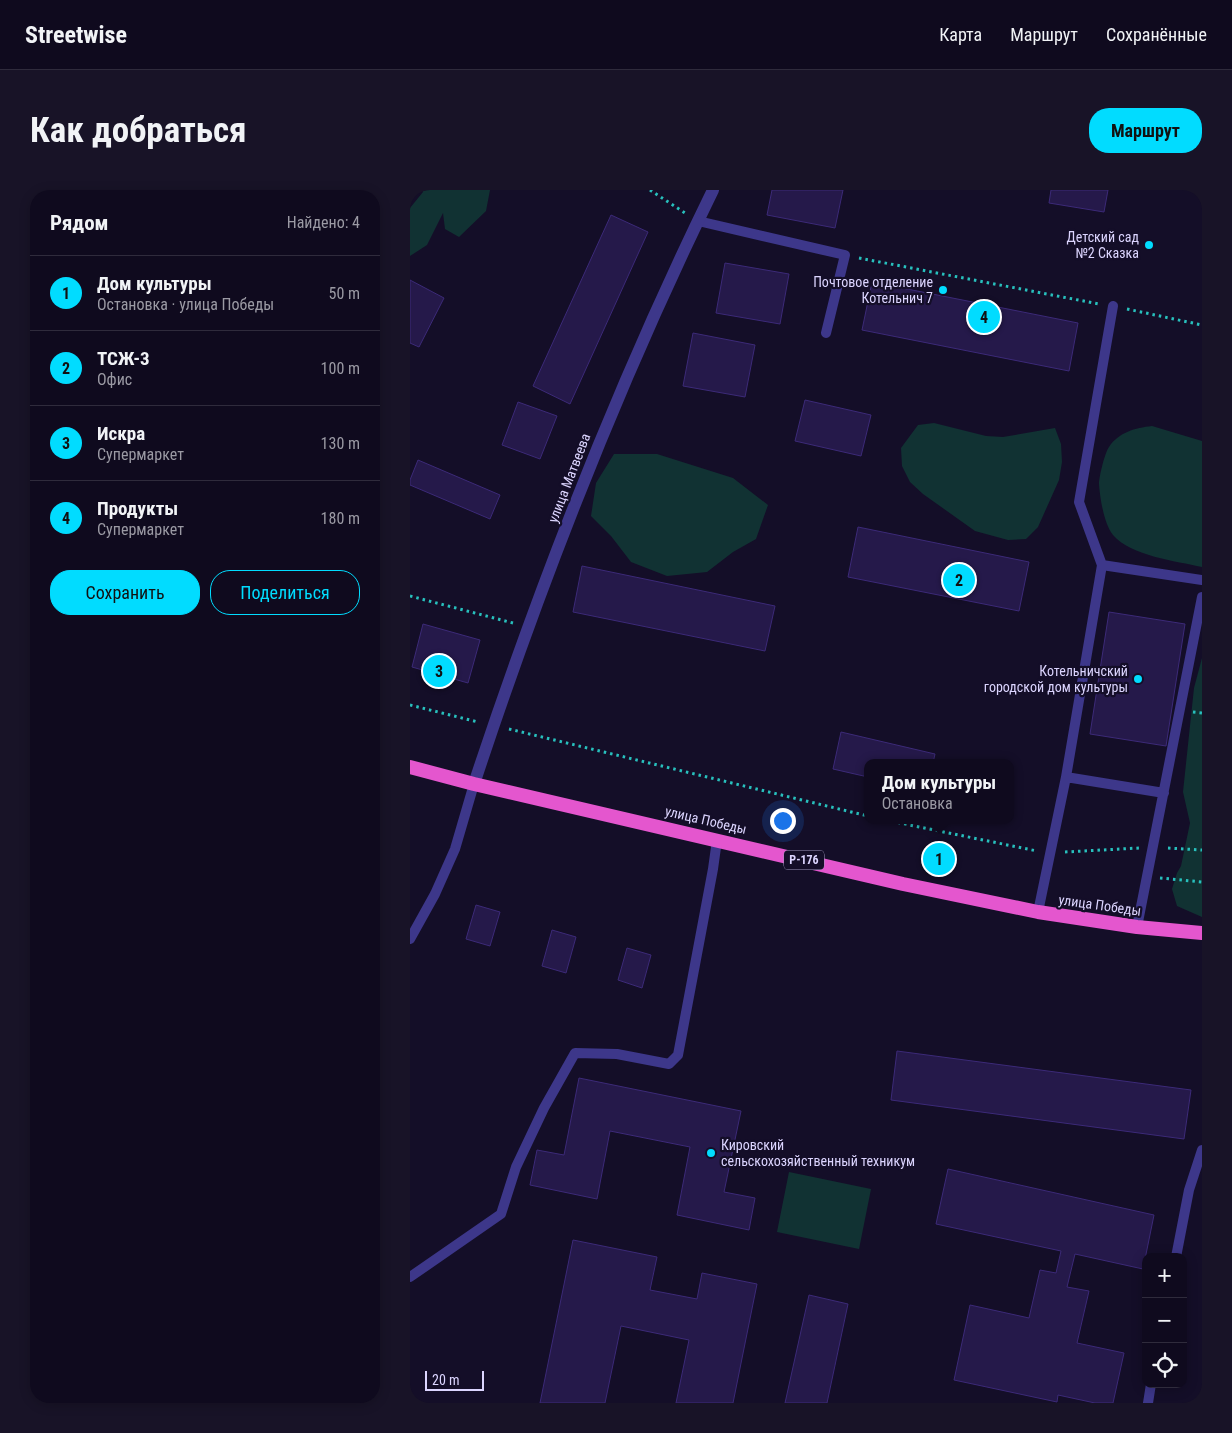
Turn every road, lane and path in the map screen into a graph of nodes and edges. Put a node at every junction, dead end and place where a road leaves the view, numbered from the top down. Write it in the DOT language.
graph roads {
  1 [pos="650,190"];
  2 [pos="713,190"];
  3 [pos="698,221"];
  4 [pos="845,255"];
  5 [pos="1113,306"];
  6 [pos="1202,325"];
  7 [pos="826,333"];
  8 [pos="1102,565"];
  9 [pos="1202,580"];
  10 [pos="410,596"];
  11 [pos="1202,597"];
  12 [pos="528,626"];
  13 [pos="410,706"];
  14 [pos="494,726"];
  15 [pos="410,767"];
  16 [pos="1066,777"];
  17 [pos="474,784"];
  18 [pos="1164,793"];
  19 [pos="864,815"];
  20 [pos="717,840"];
  21 [pos="1147,877"];
  22 [pos="1202,882"];
  23 [pos="1038,912"];
  24 [pos="1137,927"];
  25 [pos="1202,933"];
  26 [pos="410,939"];
  27 [pos="1202,1150"];
  28 [pos="1177,1253"];
  29 [pos="410,1277"];
  30 [pos="1150,1388"];
  31 [pos="1148,1403"];
  1 -- 3 [label="path"];
  2 -- 3 [label="street, улица Матвеева"];
  3 -- 4 [label="lane"];
  3 -- 12 [label="street, улица Матвеева"];
  4 -- 5 [label="path"];
  4 -- 7 [label="lane"];
  5 -- 6 [label="path"];
  5 -- 8 [label="lane"];
  8 -- 9 [label="lane"];
  8 -- 16 [label="lane"];
  10 -- 12 [label="path"];
  11 -- 18 [label="lane"];
  12 -- 14 [label="street, улица Матвеева"];
  13 -- 14 [label="path"];
  14 -- 17 [label="street, улица Матвеева"];
  14 -- 19 [label="path"];
  15 -- 17 [label="highway, улица Победы / Р-176"];
  16 -- 18 [label="lane"];
  16 -- 23 [label="lane"];
  17 -- 20 [label="highway, улица Победы / Р-176"];
  17 -- 26 [label="lane"];
  18 -- 21 [label="lane"];
  20 -- 23 [label="highway, улица Победы / Р-176"];
  20 -- 29 [label="lane"];
  21 -- 22 [label="path"];
  21 -- 24 [label="lane"];
  23 -- 24 [label="highway, улица Победы / Р-176"];
  24 -- 25 [label="highway, улица Победы / Р-176"];
  27 -- 28 [label="lane"];
  30 -- 31 [label="lane"];
}
